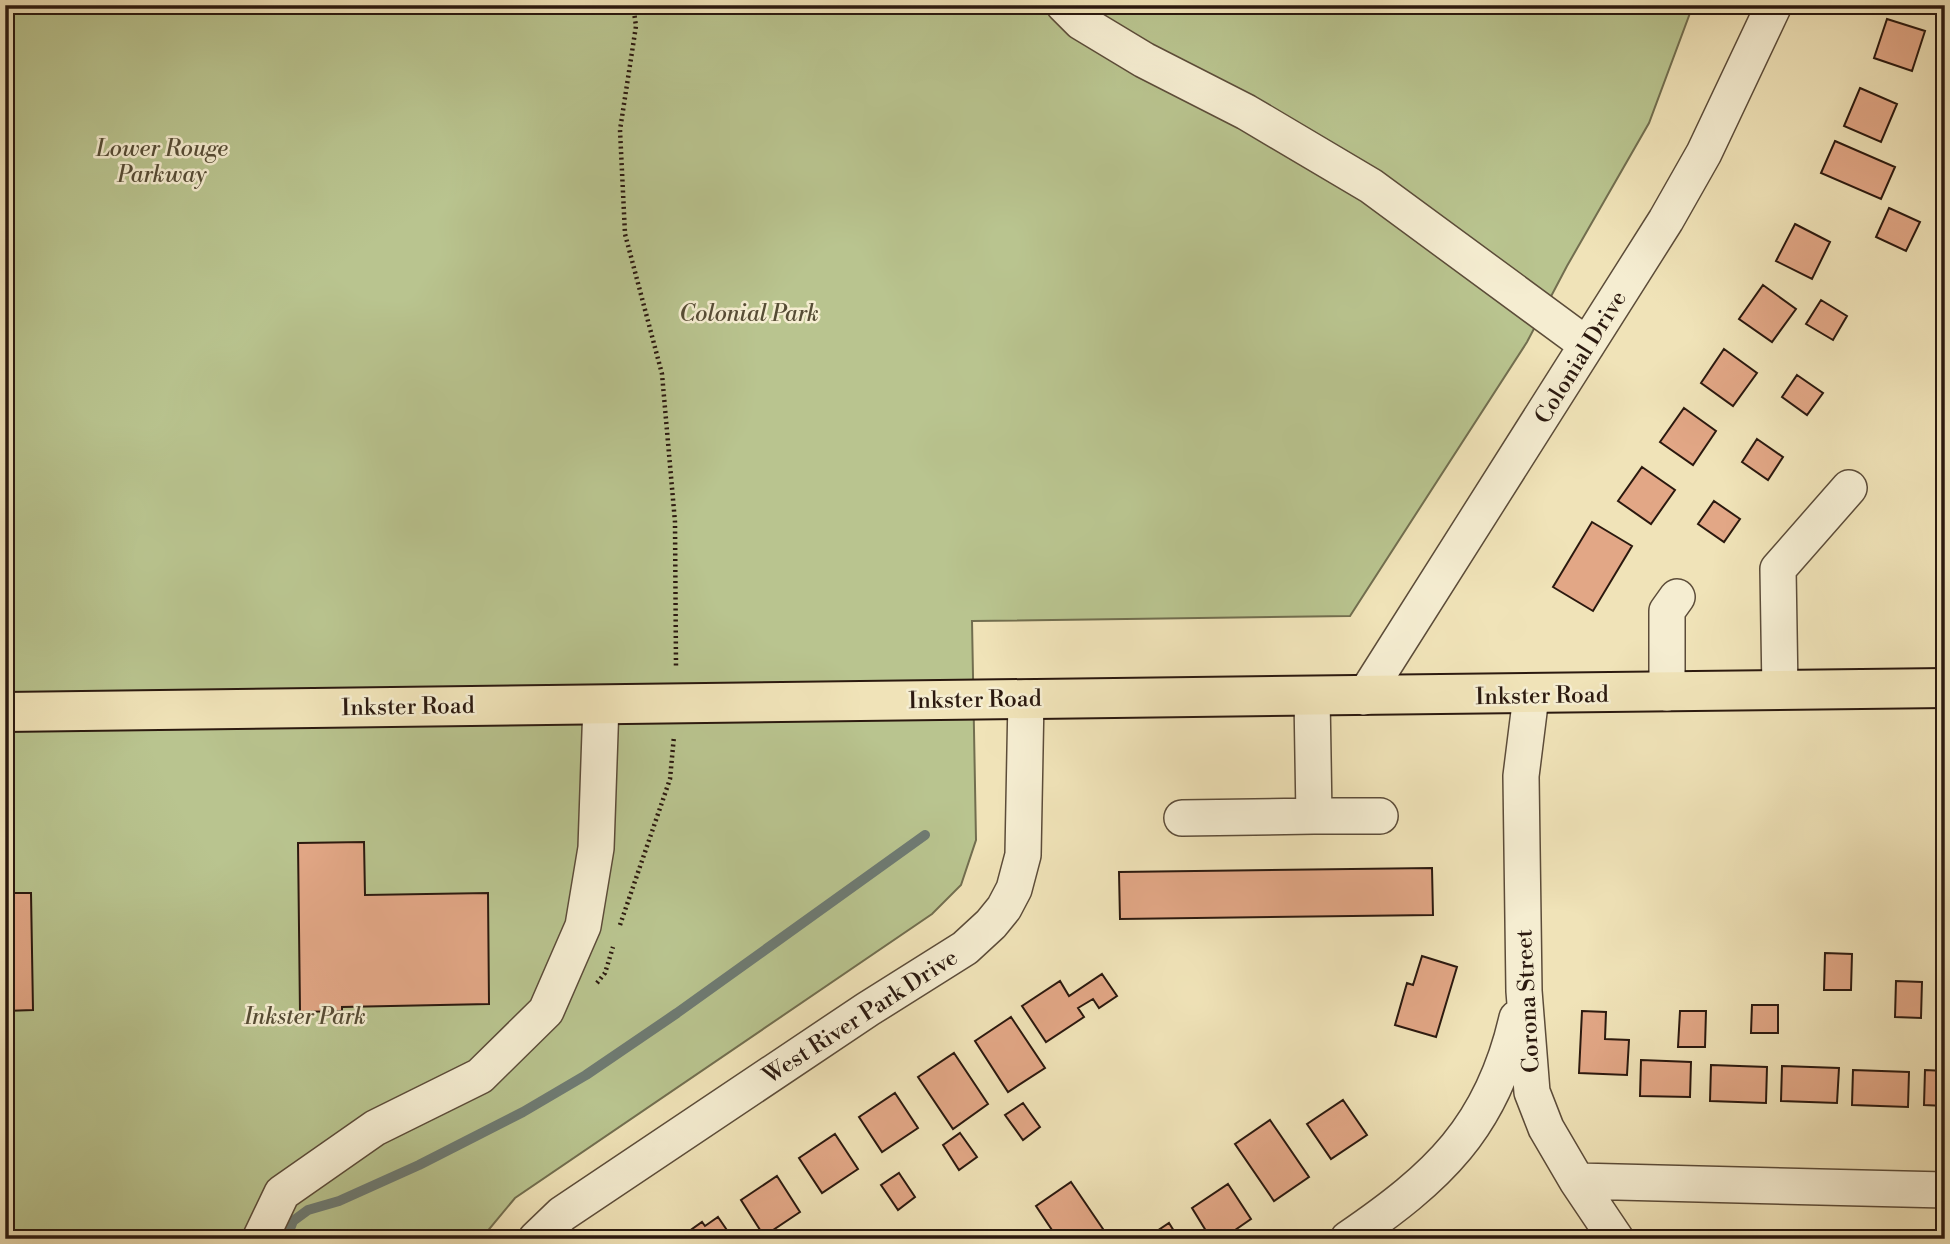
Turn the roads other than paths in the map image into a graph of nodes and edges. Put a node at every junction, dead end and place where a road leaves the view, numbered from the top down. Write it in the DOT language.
graph roads {
  1 [pos="1064,5"];
  2 [pos="1774,5"];
  3 [pos="1587,345"];
  4 [pos="1849,488"];
  5 [pos="1677,597"];
  6 [pos="1945,688"];
  7 [pos="1780,691"];
  8 [pos="1667,693"];
  9 [pos="1364,696"];
  10 [pos="1531,696"];
  11 [pos="1312,697"];
  12 [pos="1026,698"];
  13 [pos="601,704"];
  14 [pos="13,712"];
  15 [pos="1314,816"];
  16 [pos="1380,816"];
  17 [pos="1182,818"];
  18 [pos="1524,991"];
  19 [pos="1577,1181"];
  20 [pos="1945,1190"];
  21 [pos="260,1239"];
  22 [pos="536,1239"];
  23 [pos="1348,1239"];
  24 [pos="1616,1239"];
  1 -- 3 [label="street"];
  2 -- 3 [label="street, Colonial Drive"];
  3 -- 9 [label="street, Colonial Drive"];
  4 -- 7 [label="street"];
  5 -- 8 [label="street"];
  6 -- 7 [label="main road, Inkster Road"];
  7 -- 8 [label="main road, Inkster Road"];
  8 -- 10 [label="main road, Inkster Road"];
  9 -- 10 [label="main road, Inkster Road"];
  9 -- 11 [label="main road, Inkster Road"];
  10 -- 18 [label="street, Corona Street"];
  11 -- 12 [label="main road, Inkster Road"];
  11 -- 15 [label="street"];
  12 -- 13 [label="main road, Inkster Road"];
  12 -- 22 [label="street, West River Park Drive"];
  13 -- 14 [label="main road, Inkster Road"];
  13 -- 21 [label="street"];
  15 -- 16 [label="street"];
  15 -- 17 [label="street"];
  18 -- 19 [label="street, Corona Street"];
  18 -- 23 [label="street"];
  19 -- 20 [label="street"];
  19 -- 24 [label="street, Corona Street"];
}
